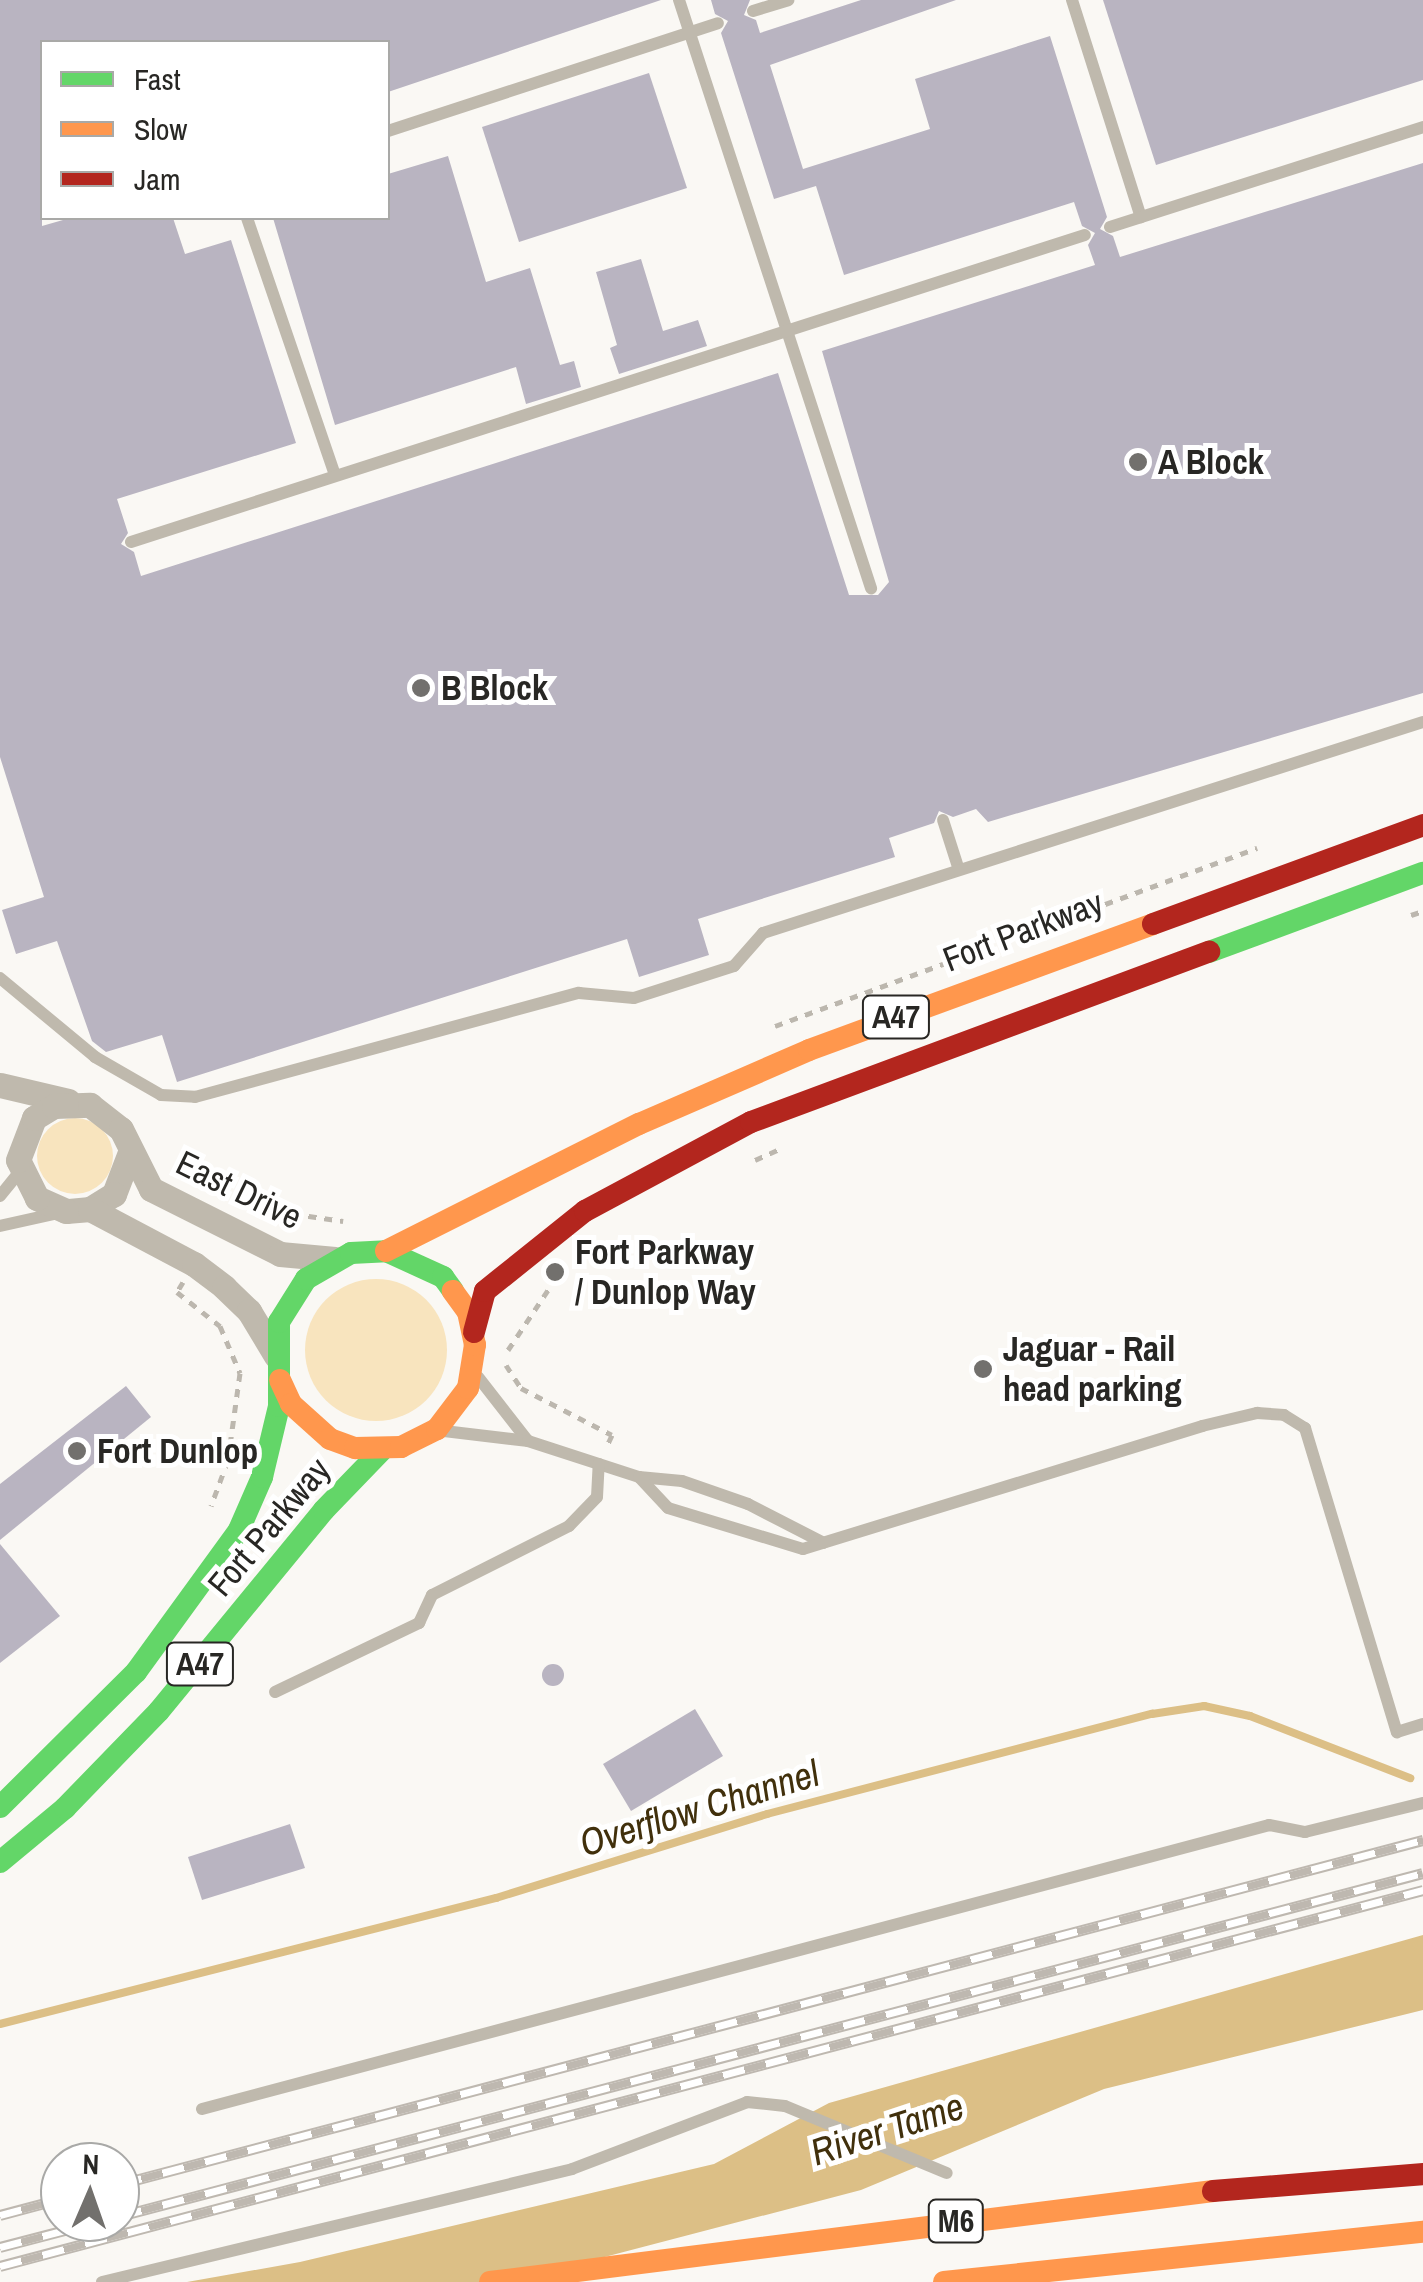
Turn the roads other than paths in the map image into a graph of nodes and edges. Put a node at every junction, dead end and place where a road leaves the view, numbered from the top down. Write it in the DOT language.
graph roads {
  1 [pos="679,0"];
  2 [pos="788,0"];
  3 [pos="1072,0"];
  4 [pos="754,11"];
  5 [pos="718,23"];
  6 [pos="691,32"];
  7 [pos="1423,127"];
  8 [pos="390,130"];
  9 [pos="1142,217"];
  10 [pos="248,220"];
  11 [pos="1110,227"];
  12 [pos="1085,235"];
  13 [pos="788,330"];
  14 [pos="335,476"];
  15 [pos="131,542"];
  16 [pos="871,588"];
  17 [pos="1423,722"];
  18 [pos="943,820"];
  19 [pos="1423,824"];
  20 [pos="958,870"];
  21 [pos="1423,873"];
  22 [pos="0,978"];
  23 [pos="0,1085"];
  24 [pos="76,1102"];
  25 [pos="0,1131"];
  26 [pos="128,1155"];
  27 [pos="19,1166"];
  28 [pos="0,1196"];
  29 [pos="78,1210"];
  30 [pos="0,1226"];
  31 [pos="386,1251"];
  32 [pos="335,1259"];
  33 [pos="474,1332"];
  34 [pos="278,1368"];
  35 [pos="473,1372"];
  36 [pos="436,1429"];
  37 [pos="528,1442"];
  38 [pos="382,1450"];
  39 [pos="600,1464"];
  40 [pos="639,1477"];
  41 [pos="824,1543"];
  42 [pos="276,1692"];
  43 [pos="1423,1724"];
  44 [pos="1423,1803"];
  45 [pos="0,1807"];
  46 [pos="0,1862"];
  47 [pos="202,2109"];
  48 [pos="947,2173"];
  49 [pos="1423,2174"];
  50 [pos="1423,2232"];
  51 [pos="102,2282"];
  52 [pos="490,2282"];
  53 [pos="944,2282"];
  1 -- 6 [label="lane"];
  2 -- 4 [label="lane"];
  3 -- 9 [label="lane"];
  5 -- 6 [label="lane"];
  6 -- 8 [label="lane"];
  6 -- 13 [label="lane"];
  7 -- 9 [label="lane"];
  9 -- 11 [label="lane"];
  10 -- 14 [label="lane"];
  12 -- 13 [label="lane"];
  13 -- 14 [label="lane"];
  13 -- 16 [label="lane"];
  14 -- 15 [label="lane"];
  17 -- 20 [label="lane"];
  18 -- 20 [label="lane"];
  19 -- 31 [label="main road, Fort Parkway / A47"];
  20 -- 22 [label="lane"];
  21 -- 33 [label="main road, A47"];
  23 -- 24 [label="street"];
  24 -- 26 [label="street"];
  24 -- 27 [label="street"];
  25 -- 27 [label="street"];
  26 -- 29 [label="street"];
  26 -- 32 [label="street, East Drive"];
  27 -- 28 [label="lane"];
  27 -- 29 [label="street"];
  29 -- 30 [label="lane"];
  29 -- 34 [label="street"];
  31 -- 32 [label="main road, Fort Parkway / A47"];
  31 -- 33 [label="main road"];
  32 -- 34 [label="main road, Fort Parkway / A47"];
  33 -- 35 [label="main road, A47"];
  34 -- 38 [label="main road, Fort Parkway"];
  34 -- 45 [label="main road, Fort Parkway / A47"];
  35 -- 36 [label="main road, A47"];
  35 -- 37 [label="lane"];
  36 -- 37 [label="lane"];
  36 -- 38 [label="main road, Fort Parkway / A47"];
  37 -- 39 [label="lane"];
  38 -- 46 [label="main road, Fort Parkway / A47"];
  39 -- 40 [label="lane"];
  39 -- 42 [label="lane"];
  40 -- 41 [label="lane"];
  40 -- 41 [label="lane"];
  41 -- 43 [label="lane"];
  44 -- 47 [label="lane"];
  48 -- 51 [label="lane"];
  49 -- 52 [label="main road, M6"];
  50 -- 53 [label="main road, M6"];
}
